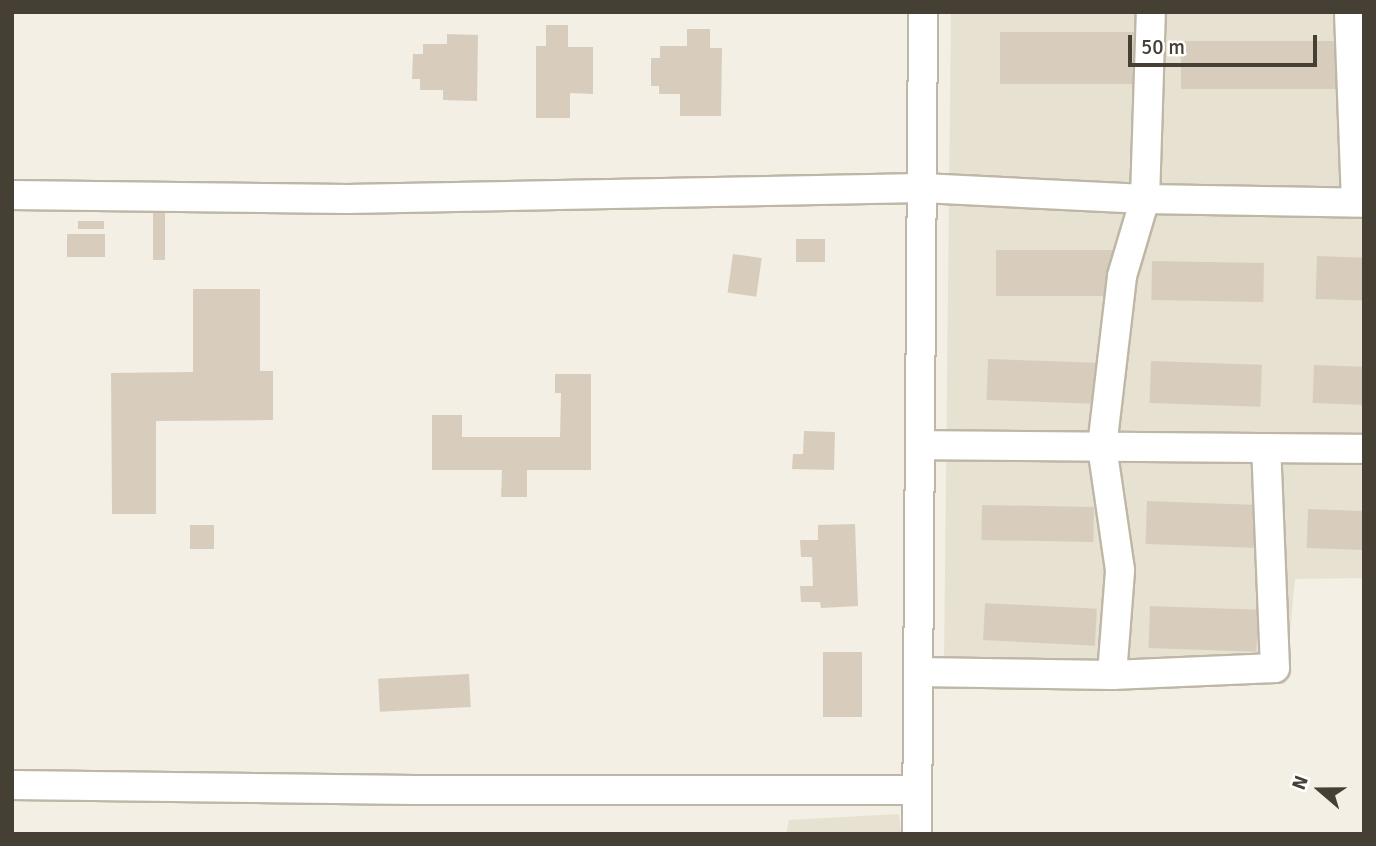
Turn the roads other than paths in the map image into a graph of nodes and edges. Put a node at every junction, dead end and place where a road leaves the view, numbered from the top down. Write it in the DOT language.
graph roads {
  1 [pos="923,12"];
  2 [pos="1151,12"];
  3 [pos="1349,12"];
  4 [pos="922,188"];
  5 [pos="12,195"];
  6 [pos="1145,199"];
  7 [pos="1360,202"];
  8 [pos="920,445"];
  9 [pos="1102,447"];
  10 [pos="1266,448"];
  11 [pos="1364,449"];
  12 [pos="918,671"];
  13 [pos="1112,675"];
  14 [pos="12,785"];
  15 [pos="917,790"];
  16 [pos="917,834"];
  1 -- 4 [label="street"];
  2 -- 6 [label="street"];
  3 -- 7 [label="street"];
  4 -- 5 [label="street"];
  4 -- 6 [label="street"];
  4 -- 8 [label="street"];
  6 -- 7 [label="street"];
  6 -- 9 [label="street"];
  8 -- 9 [label="street"];
  8 -- 12 [label="street"];
  9 -- 10 [label="street"];
  9 -- 13 [label="street"];
  10 -- 11 [label="street"];
  10 -- 13 [label="street"];
  12 -- 13 [label="street"];
  12 -- 15 [label="street"];
  14 -- 15 [label="street"];
  15 -- 16 [label="street"];
}
